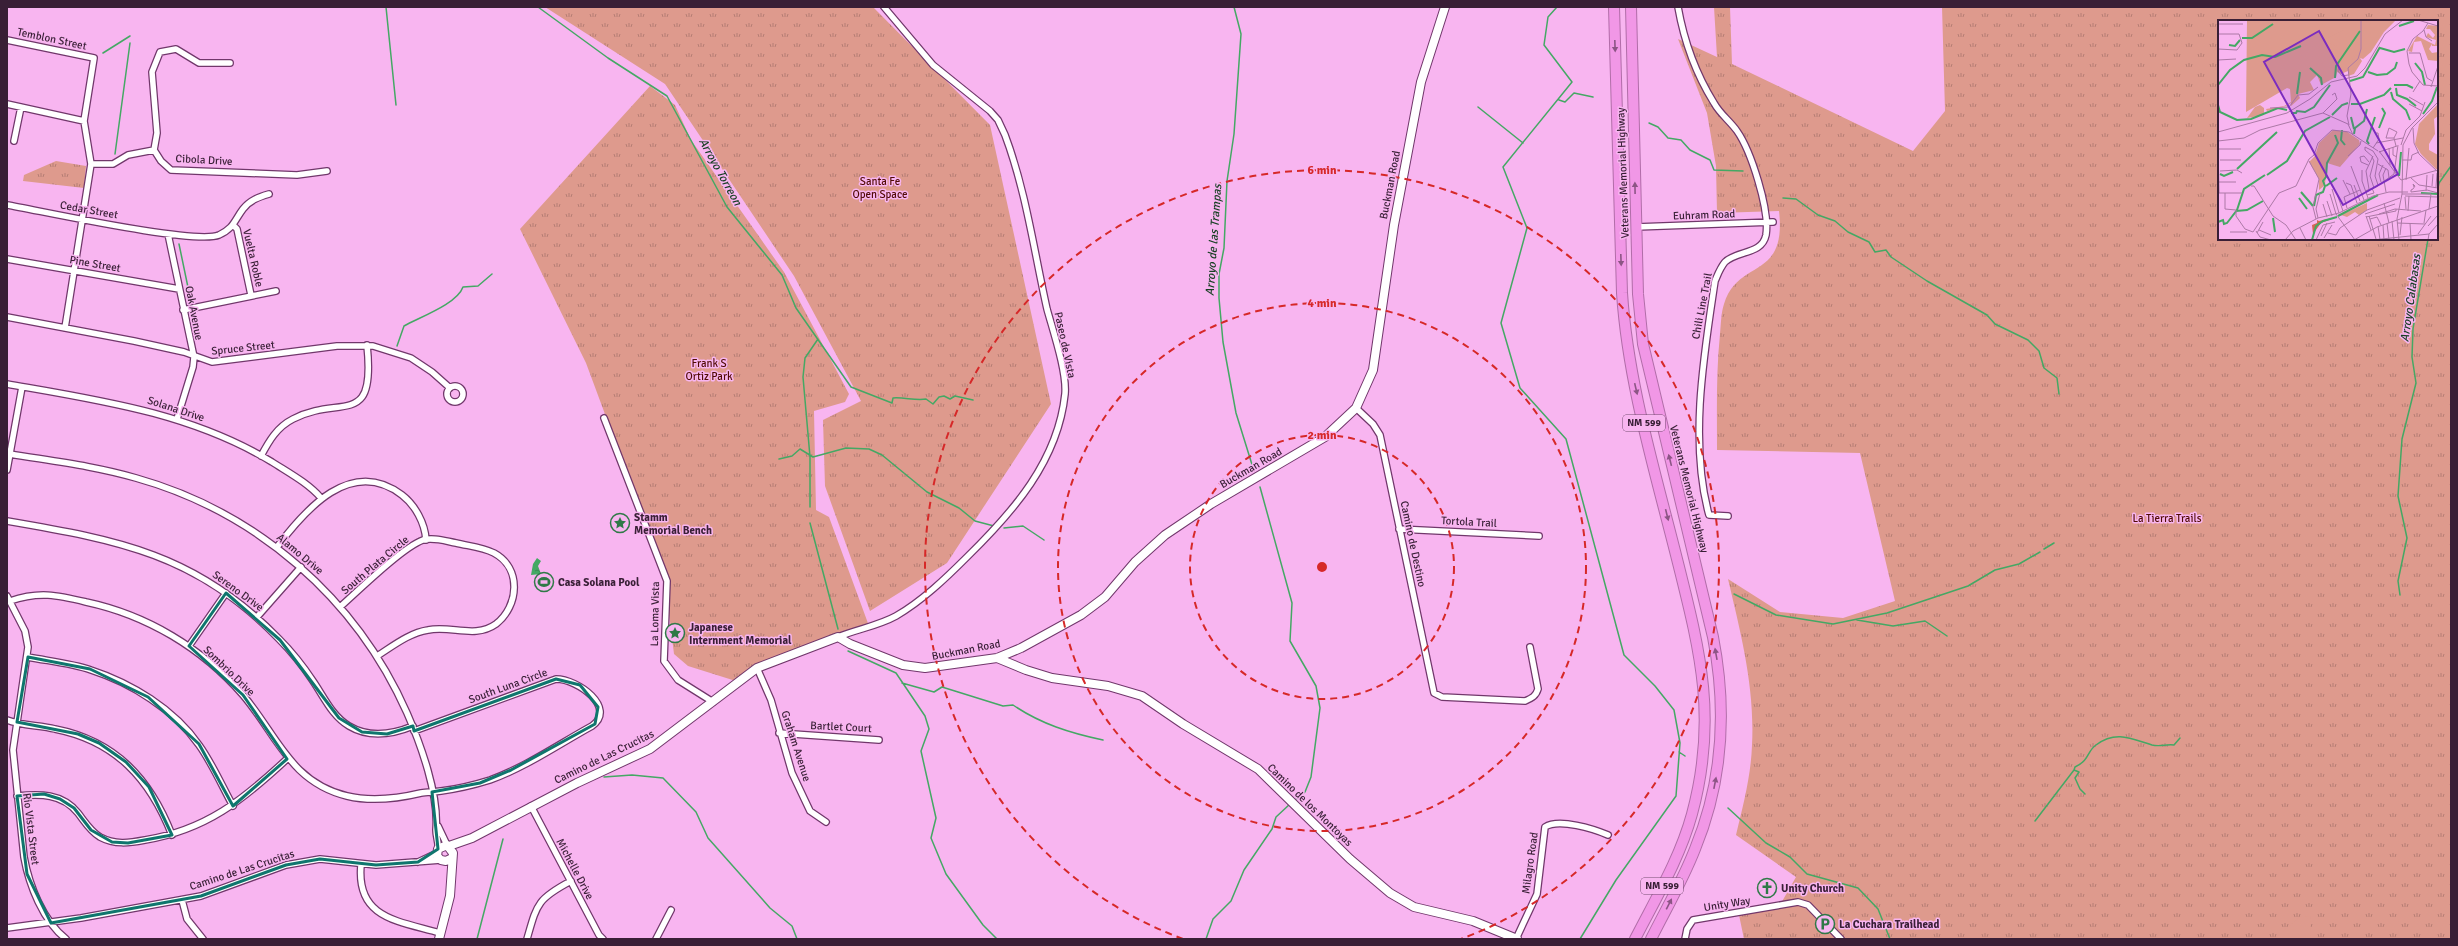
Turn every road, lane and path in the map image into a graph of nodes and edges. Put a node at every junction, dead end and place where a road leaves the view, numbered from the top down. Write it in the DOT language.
graph roads {
  1 [pos="884,7"];
  2 [pos="1445,7"];
  3 [pos="1614,7"];
  4 [pos="1630,7"];
  5 [pos="1678,7"];
  6 [pos="7,40"];
  7 [pos="230,63"];
  8 [pos="7,104"];
  9 [pos="21,107"];
  10 [pos="84,121"];
  11 [pos="14,141"];
  12 [pos="154,150"];
  13 [pos="91,164"];
  14 [pos="327,171"];
  15 [pos="269,194"];
  16 [pos="7,205"];
  17 [pos="84,219"];
  18 [pos="1766,222"];
  19 [pos="1773,222"];
  20 [pos="234,226"];
  21 [pos="1636,227"];
  22 [pos="168,234"];
  23 [pos="7,259"];
  24 [pos="75,271"];
  25 [pos="179,289"];
  26 [pos="276,291"];
  27 [pos="251,295"];
  28 [pos="183,310"];
  29 [pos="7,318"];
  30 [pos="65,328"];
  31 [pos="367,345"];
  32 [pos="194,357"];
  33 [pos="7,384"];
  34 [pos="22,386"];
  35 [pos="450,388"];
  36 [pos="1356,408"];
  37 [pos="604,418"];
  38 [pos="177,419"];
  39 [pos="10,454"];
  40 [pos="260,456"];
  41 [pos="7,470"];
  42 [pos="321,498"];
  43 [pos="1728,516"];
  44 [pos="7,521"];
  45 [pos="1400,529"];
  46 [pos="1538,536"];
  47 [pos="426,540"];
  48 [pos="277,547"];
  49 [pos="301,567"];
  50 [pos="226,593"];
  51 [pos="7,596"];
  52 [pos="10,601"];
  53 [pos="340,607"];
  54 [pos="257,617"];
  55 [pos="838,636"];
  56 [pos="189,646"];
  57 [pos="1530,647"];
  58 [pos="377,656"];
  59 [pos="28,658"];
  60 [pos="997,658"];
  61 [pos="757,668"];
  62 [pos="713,702"];
  63 [pos="7,720"];
  64 [pos="17,722"];
  65 [pos="414,729"];
  66 [pos="779,733"];
  67 [pos="878,740"];
  68 [pos="287,758"];
  69 [pos="432,792"];
  70 [pos="17,796"];
  71 [pos="233,806"];
  72 [pos="532,806"];
  73 [pos="826,822"];
  74 [pos="438,826"];
  75 [pos="172,835"];
  76 [pos="1608,835"];
  77 [pos="472,838"];
  78 [pos="448,846"];
  79 [pos="439,856"];
  80 [pos="453,856"];
  81 [pos="418,862"];
  82 [pos="361,864"];
  83 [pos="450,875"];
  84 [pos="571,881"];
  85 [pos="182,900"];
  86 [pos="671,910"];
  87 [pos="51,923"];
  88 [pos="7,928"];
  89 [pos="439,936"];
  90 [pos="66,939"];
  91 [pos="203,939"];
  92 [pos="527,939"];
  93 [pos="603,939"];
  94 [pos="656,939"];
  95 [pos="1516,939"];
  96 [pos="1635,939"];
  97 [pos="1651,939"];
  98 [pos="1685,939"];
  99 [pos="1841,939"];
  1 -- 55 [label="street, Paseo de Vista"];
  2 -- 36 [label="street, Buckman Road"];
  3 -- 96 [label="highway, Veterans Memorial Highway / NM 599, one-way"];
  21 -- 4 [label="highway, Veterans Memorial Highway / NM 599, one-way"];
  5 -- 18 [label="street, Chili Line Trail"];
  6 -- 10 [label="street, Temblon Street"];
  7 -- 12 [label="street"];
  8 -- 9 [label="street"];
  9 -- 10 [label="street"];
  9 -- 11 [label="street"];
  10 -- 13 [label="street"];
  12 -- 13 [label="street"];
  12 -- 14 [label="street, Cibola Drive"];
  13 -- 17 [label="street"];
  15 -- 20 [label="street"];
  16 -- 17 [label="street, Cedar Street"];
  17 -- 22 [label="street, Cedar Street"];
  17 -- 24 [label="street"];
  18 -- 19 [label="street, Euhram Road"];
  18 -- 21 [label="street, Euhram Road"];
  18 -- 43 [label="street, Chili Line Trail"];
  20 -- 22 [label="street, Cedar Street"];
  20 -- 27 [label="street, Vuelta Roble"];
  97 -- 21 [label="highway, Veterans Memorial Highway / NM 599, one-way"];
  22 -- 25 [label="street, Oak Avenue"];
  23 -- 24 [label="street, Pine Street"];
  24 -- 25 [label="street, Pine Street"];
  24 -- 30 [label="street"];
  25 -- 28 [label="street, Oak Avenue"];
  26 -- 27 [label="street, Vuelta Roble"];
  27 -- 28 [label="street, Vuelta Roble"];
  28 -- 32 [label="street, Oak Avenue"];
  29 -- 30 [label="street, Spruce Street"];
  30 -- 32 [label="street, Spruce Street"];
  31 -- 32 [label="street, Spruce Street"];
  31 -- 35 [label="street, Spruce Street"];
  31 -- 40 [label="street"];
  32 -- 38 [label="street, Oak Avenue"];
  33 -- 34 [label="street, Solana Drive"];
  34 -- 38 [label="street, Solana Drive"];
  34 -- 39 [label="street"];
  36 -- 45 [label="street, Camino de Destino"];
  36 -- 60 [label="street, Buckman Road"];
  37 -- 62 [label="street, La Loma Vista"];
  38 -- 40 [label="street, Solana Drive"];
  39 -- 41 [label="street"];
  39 -- 48 [label="street, Alamo Drive"];
  40 -- 42 [label="street, Solana Drive"];
  42 -- 47 [label="street"];
  42 -- 48 [label="street"];
  44 -- 50 [label="street, Sereno Drive"];
  45 -- 46 [label="street, Tortola Trail"];
  45 -- 57 [label="street, Camino de Destino"];
  47 -- 53 [label="street, South Plata Circle"];
  47 -- 58 [label="street, South Plata Circle"];
  48 -- 49 [label="street, Alamo Drive"];
  49 -- 53 [label="street, Alamo Drive"];
  49 -- 54 [label="street"];
  50 -- 54 [label="street, Sereno Drive"];
  50 -- 56 [label="street"];
  51 -- 52 [label="street, Rio Vista Street"];
  52 -- 56 [label="street, Sombrio Drive"];
  52 -- 59 [label="street, Rio Vista Street"];
  53 -- 58 [label="street, Alamo Drive"];
  54 -- 65 [label="street, Sereno Drive"];
  55 -- 60 [label="street, Buckman Road"];
  55 -- 61 [label="street, Camino de Las Crucitas"];
  56 -- 68 [label="street, Sombrio Drive"];
  58 -- 65 [label="street, Alamo Drive"];
  59 -- 64 [label="street, Rio Vista Street"];
  59 -- 71 [label="street"];
  60 -- 95 [label="street, Camino de los Montoyas"];
  61 -- 62 [label="street, Camino de Las Crucitas"];
  61 -- 66 [label="street, Graham Avenue"];
  62 -- 72 [label="street, Camino de Las Crucitas"];
  63 -- 64 [label="street"];
  64 -- 70 [label="street, Rio Vista Street"];
  64 -- 75 [label="street"];
  65 -- 69 [label="street, Alamo Drive"];
  65 -- 69 [label="street, South Luna Circle"];
  66 -- 67 [label="street, Bartlet Court"];
  66 -- 73 [label="street, Graham Avenue"];
  68 -- 69 [label="street, Sombrio Drive"];
  68 -- 71 [label="street"];
  69 -- 74 [label="street, Alamo Drive"];
  70 -- 75 [label="street"];
  70 -- 87 [label="street, Rio Vista Street"];
  71 -- 75 [label="street"];
  72 -- 77 [label="street, Camino de Las Crucitas"];
  72 -- 84 [label="street, Michelle Drive"];
  74 -- 78 [label="street, Alamo Drive"];
  74 -- 79 [label="street, Alamo Drive"];
  76 -- 95 [label="street, Milagro Road"];
  77 -- 78 [label="street, Camino de Las Crucitas"];
  77 -- 80 [label="street, Camino de Las Crucitas"];
  78 -- 79 [label="street, Camino de Las Crucitas"];
  78 -- 80 [label="street"];
  79 -- 80 [label="street"];
  79 -- 81 [label="street, Camino de Las Crucitas"];
  79 -- 81 [label="street, Camino de Las Crucitas"];
  79 -- 83 [label="street, Alamo Drive"];
  80 -- 83 [label="street, Alamo Drive"];
  81 -- 82 [label="street, Camino de Las Crucitas"];
  82 -- 85 [label="street, Camino de Las Crucitas"];
  82 -- 89 [label="street"];
  83 -- 89 [label="street, Alamo Drive"];
  84 -- 92 [label="street"];
  84 -- 93 [label="street, Michelle Drive"];
  85 -- 87 [label="street, Camino de Las Crucitas"];
  85 -- 91 [label="street"];
  86 -- 94 [label="street"];
  87 -- 88 [label="street"];
  87 -- 90 [label="street, Rio Vista Street"];
  98 -- 99 [label="street, Unity Way"];
}
